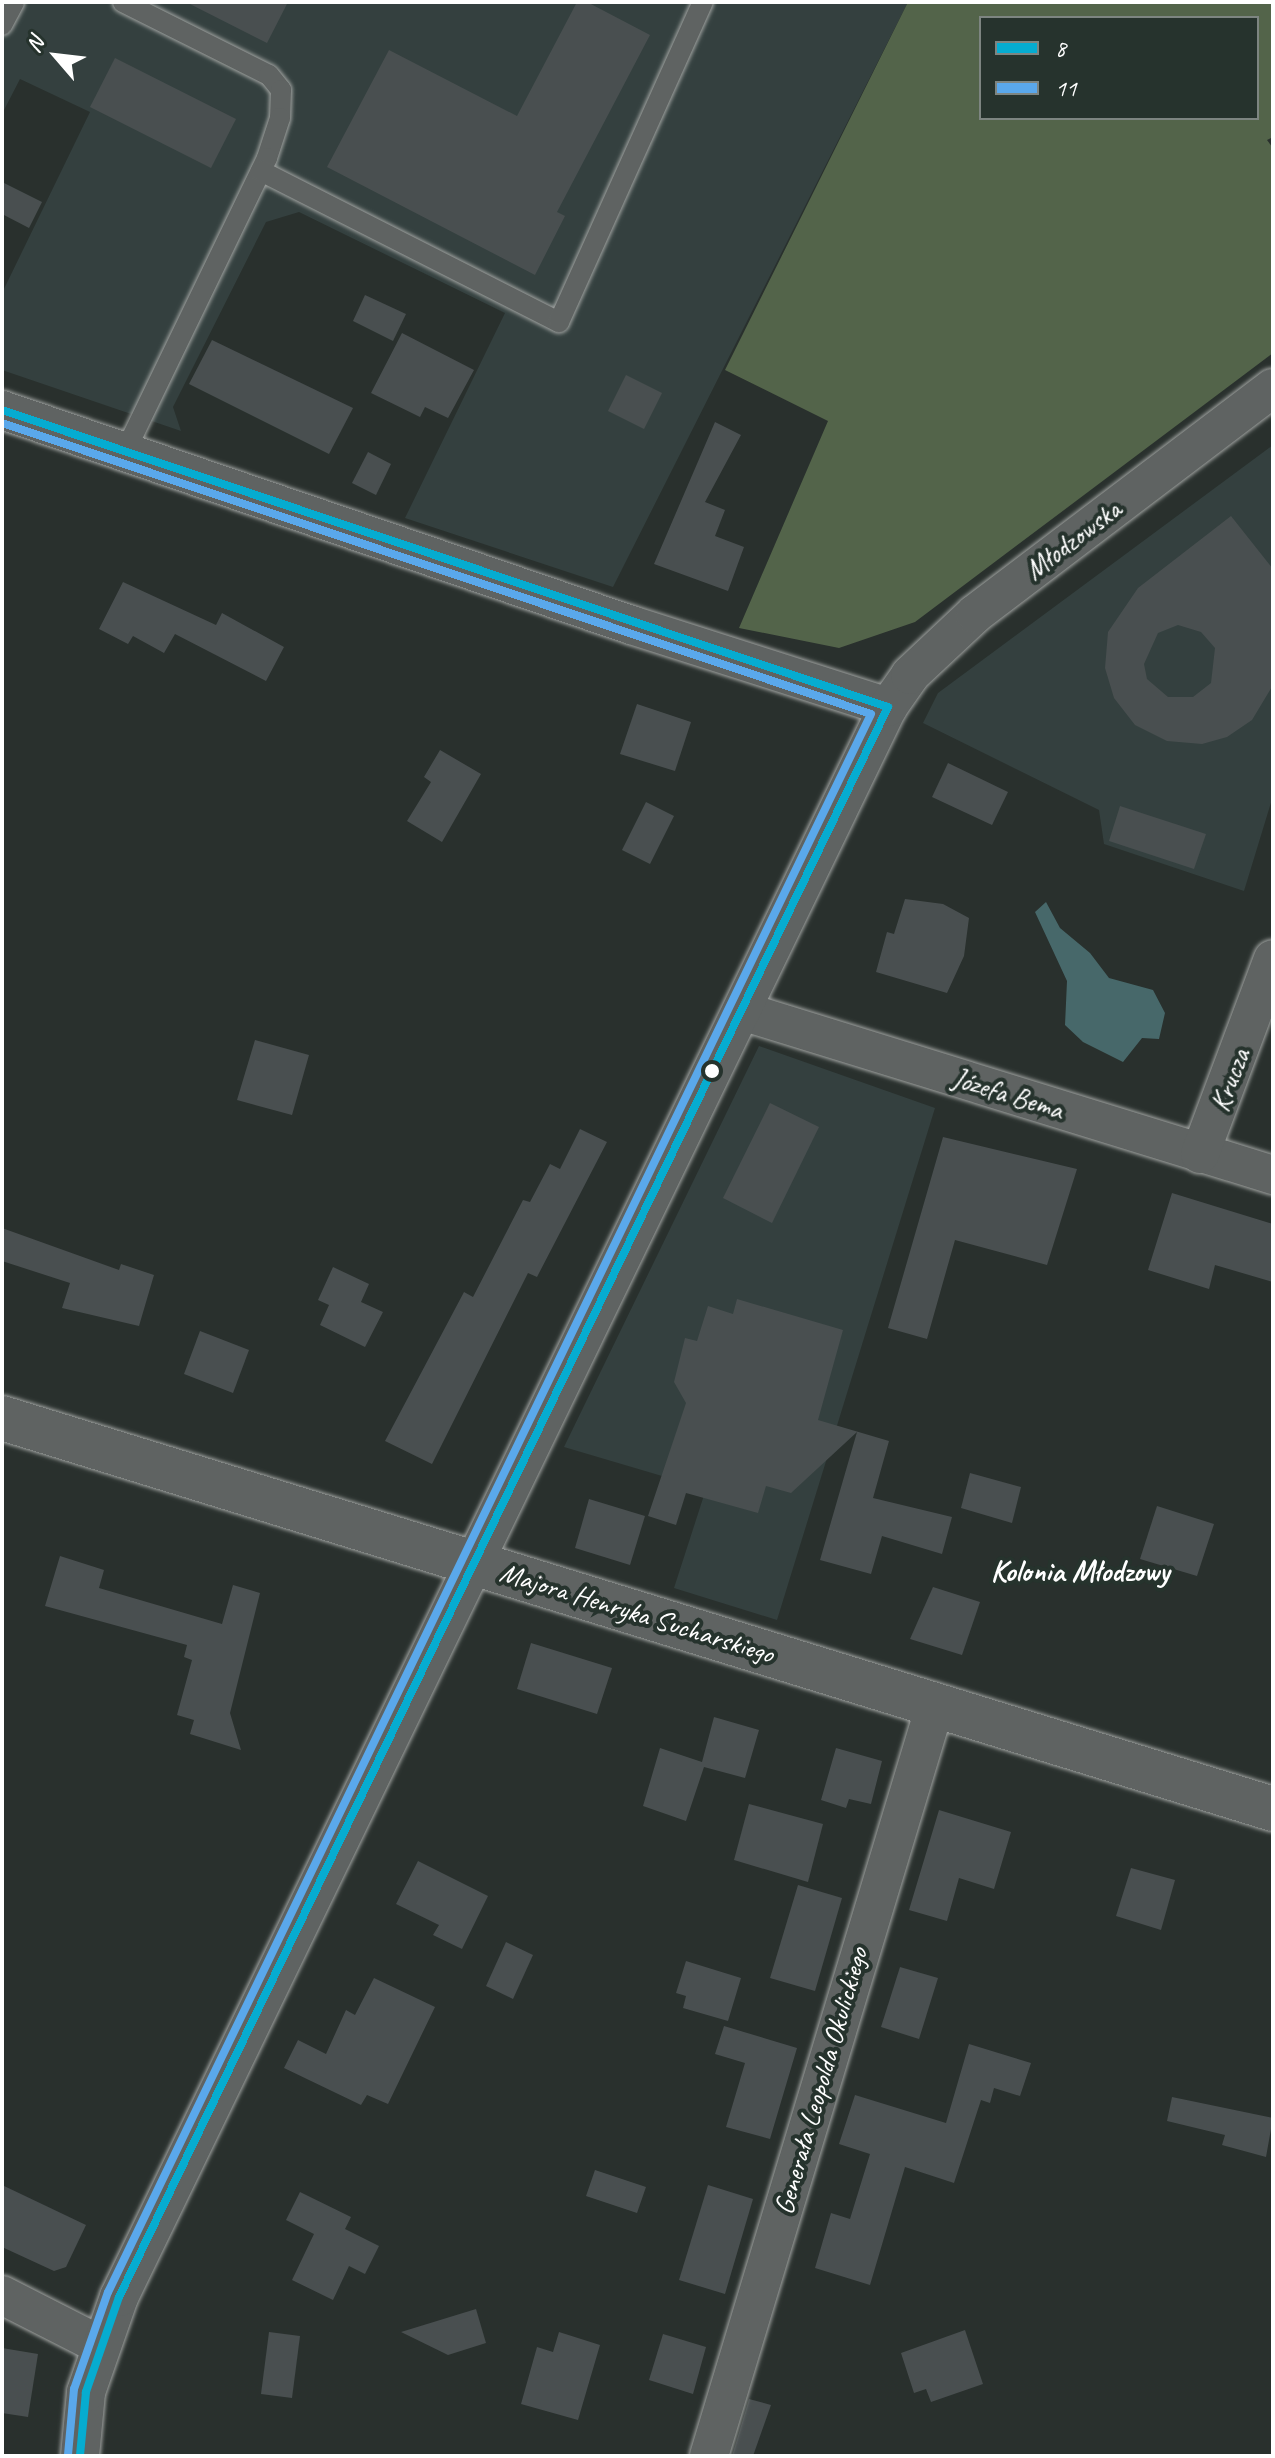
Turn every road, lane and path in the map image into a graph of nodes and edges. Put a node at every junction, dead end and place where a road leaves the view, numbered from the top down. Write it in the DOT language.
graph roads {
  1 [pos="14,2"];
  2 [pos="123,2"];
  3 [pos="703,2"];
  4 [pos="2,25"];
  5 [pos="261,171"];
  6 [pos="1273,388"];
  7 [pos="2,410"];
  8 [pos="125,452"];
  9 [pos="888,707"];
  10 [pos="1273,959"];
  11 [pos="742,1011"];
  12 [pos="1200,1154"];
  13 [pos="1273,1175"];
  14 [pos="2,1418"];
  15 [pos="476,1563"];
  16 [pos="935,1706"];
  17 [pos="1273,1809"];
  18 [pos="2,2295"];
  19 [pos="100,2345"];
  20 [pos="80,2456"];
  21 [pos="709,2456"];
  1 -- 4 [label="lane"];
  2 -- 5 [label="lane"];
  3 -- 5 [label="lane"];
  5 -- 8 [label="lane"];
  6 -- 9 [label="street, Młodzowska"];
  7 -- 8 [label="street"];
  8 -- 9 [label="street"];
  9 -- 11 [label="street, Młodzowska"];
  10 -- 12 [label="street, Krucza"];
  11 -- 12 [label="street, Józefa Bema"];
  11 -- 15 [label="street, Młodzowska"];
  12 -- 13 [label="street, Józefa Bema"];
  14 -- 15 [label="street, Majora Henryka Sucharskiego"];
  15 -- 16 [label="street, Majora Henryka Sucharskiego"];
  15 -- 19 [label="street, Młodzowska"];
  16 -- 17 [label="street, Majora Henryka Sucharskiego"];
  16 -- 21 [label="street, Generała Leopolda Okulickiego"];
  18 -- 19 [label="street"];
  19 -- 20 [label="street, Młodzowska"];
}
